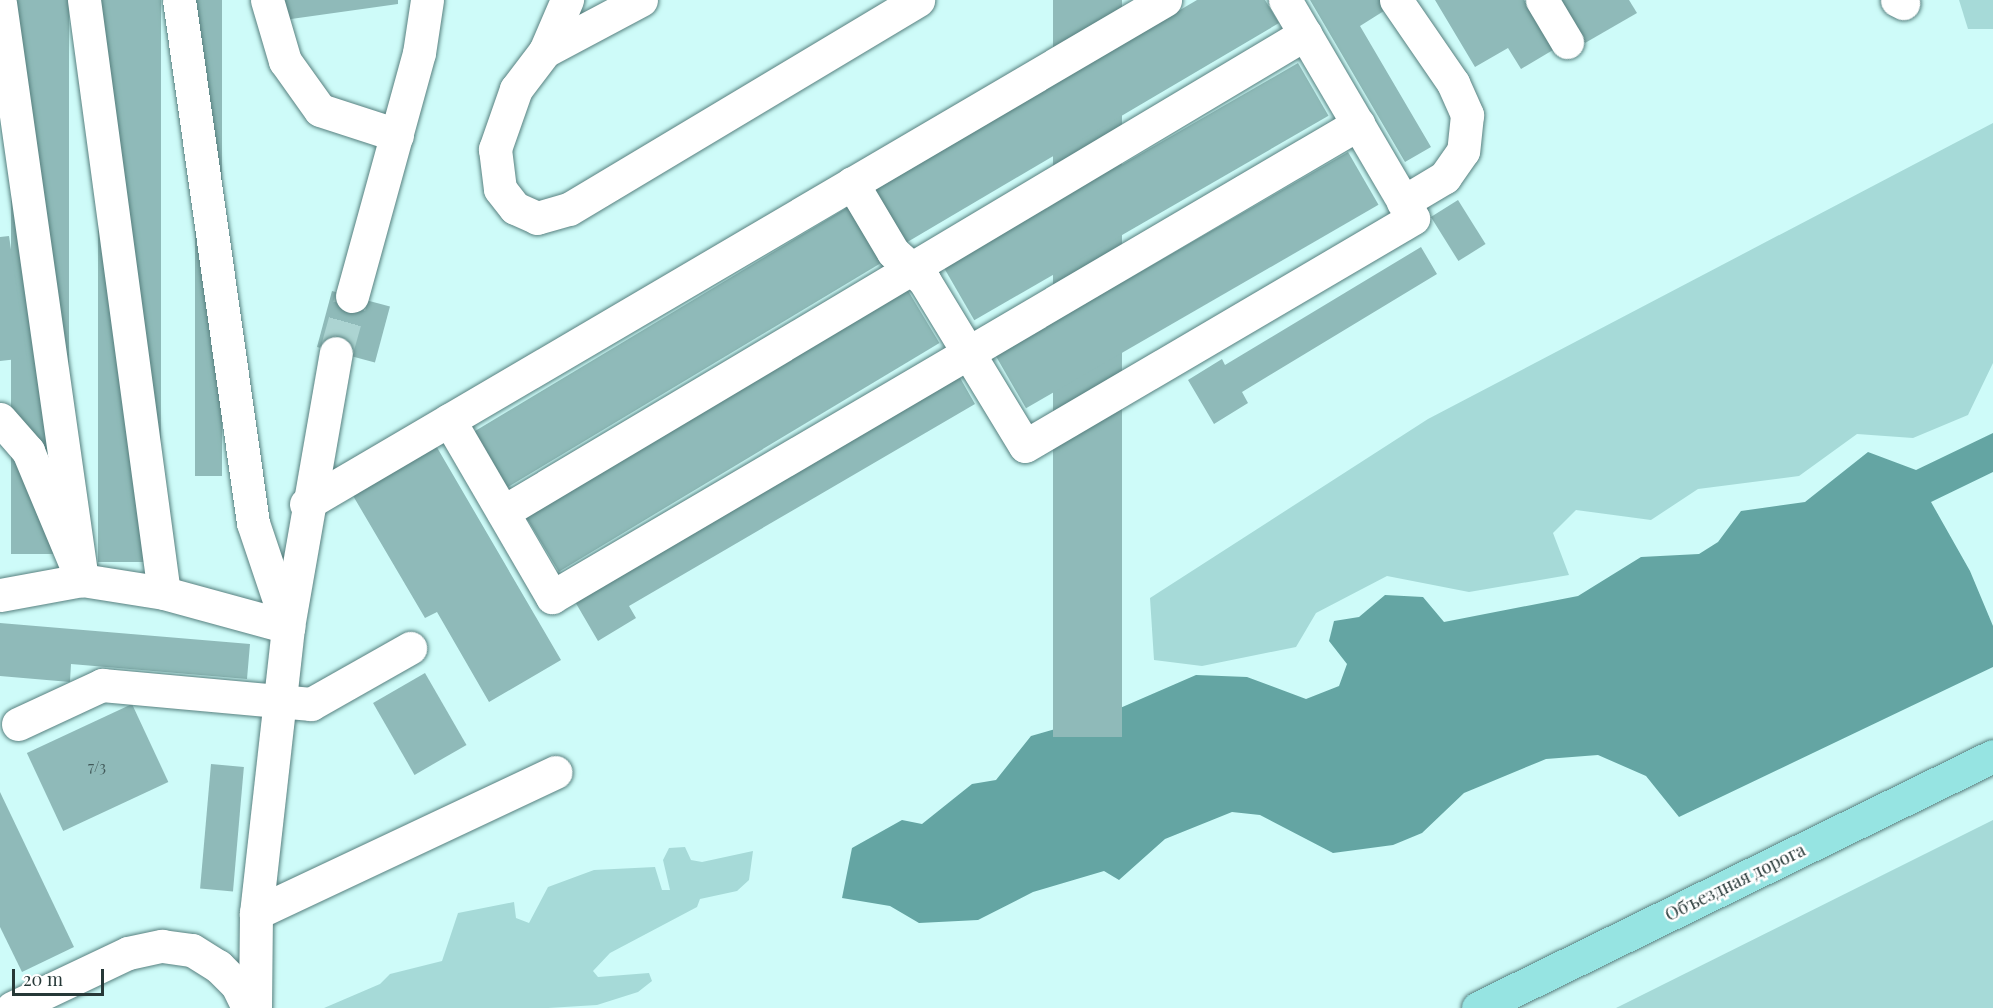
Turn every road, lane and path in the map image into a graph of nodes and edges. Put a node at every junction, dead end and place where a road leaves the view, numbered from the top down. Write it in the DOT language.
graph roads {
  1 [pos="84,0"];
  2 [pos="179,0"];
  3 [pos="267,0"];
  4 [pos="427,0"];
  5 [pos="567,0"];
  6 [pos="641,0"];
  7 [pos="918,0"];
  8 [pos="1165,0"];
  9 [pos="1285,0"];
  10 [pos="1396,0"];
  11 [pos="1542,0"];
  12 [pos="0,3"];
  13 [pos="1305,34"];
  14 [pos="1567,42"];
  15 [pos="545,51"];
  16 [pos="1358,124"];
  17 [pos="397,135"];
  18 [pos="852,183"];
  19 [pos="1403,202"];
  20 [pos="911,268"];
  21 [pos="352,296"];
  22 [pos="336,353"];
  23 [pos="969,353"];
  24 [pos="0,419"];
  25 [pos="449,420"];
  26 [pos="306,504"];
  27 [pos="502,512"];
  28 [pos="82,580"];
  29 [pos="164,593"];
  30 [pos="0,595"];
  31 [pos="288,627"];
  32 [pos="410,648"];
  33 [pos="279,701"];
  34 [pos="18,724"];
  35 [pos="1993,756"];
  36 [pos="556,772"];
  37 [pos="256,914"];
  38 [pos="12,1008"];
  39 [pos="248,1008"];
  40 [pos="255,1008"];
  41 [pos="1478,1008"];
  1 -- 29 [label="lane"];
  2 -- 31 [label="lane"];
  3 -- 17 [label="lane"];
  4 -- 17 [label="lane"];
  5 -- 15 [label="lane"];
  6 -- 15 [label="lane"];
  7 -- 15 [label="lane"];
  8 -- 18 [label="lane"];
  9 -- 13 [label="lane"];
  10 -- 19 [label="lane"];
  11 -- 14 [label="lane"];
  12 -- 28 [label="lane"];
  13 -- 16 [label="lane"];
  13 -- 20 [label="lane"];
  16 -- 19 [label="lane"];
  16 -- 23 [label="lane"];
  17 -- 21 [label="lane"];
  18 -- 20 [label="lane"];
  18 -- 25 [label="lane"];
  19 -- 23 [label="lane"];
  20 -- 23 [label="lane"];
  20 -- 27 [label="lane"];
  22 -- 26 [label="lane"];
  23 -- 27 [label="lane"];
  24 -- 28 [label="lane"];
  25 -- 26 [label="lane"];
  25 -- 27 [label="lane"];
  26 -- 31 [label="lane"];
  28 -- 29 [label="lane"];
  28 -- 30 [label="lane"];
  29 -- 31 [label="lane"];
  31 -- 33 [label="lane"];
  32 -- 33 [label="lane"];
  33 -- 34 [label="lane"];
  33 -- 37 [label="lane"];
  35 -- 41 [label="main road, Объездная дорога"];
  36 -- 37 [label="lane"];
  37 -- 40 [label="lane"];
  38 -- 39 [label="lane"];
}
